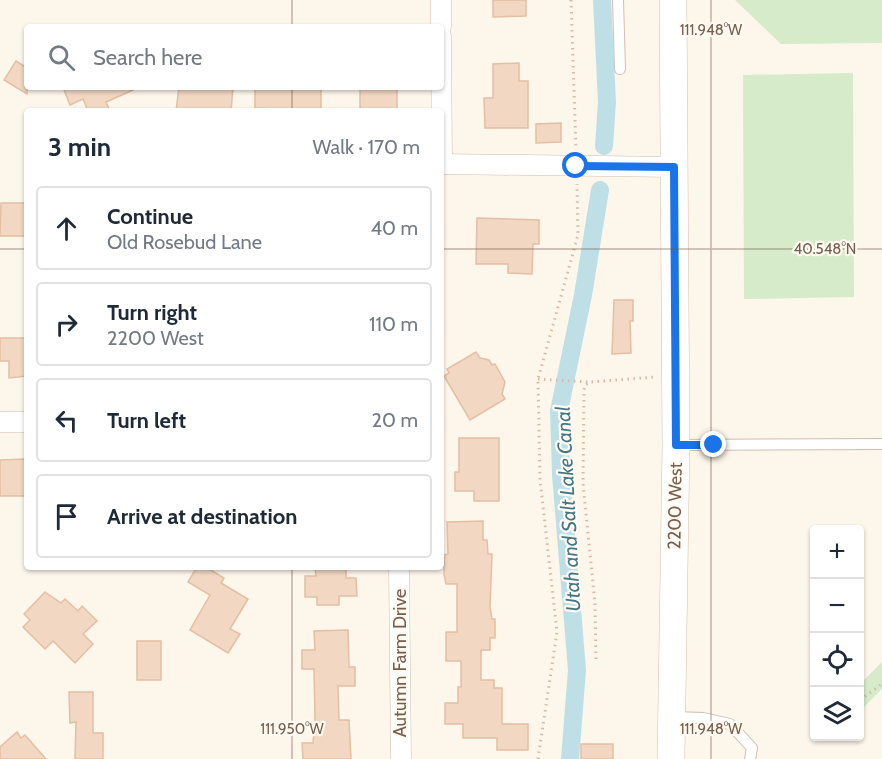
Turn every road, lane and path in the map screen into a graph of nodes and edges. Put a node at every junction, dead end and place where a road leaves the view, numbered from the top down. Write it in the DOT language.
graph roads {
  1 [pos="441,0"];
  2 [pos="571,0"];
  3 [pos="618,0"];
  4 [pos="673,0"];
  5 [pos="441,24"];
  6 [pos="620,69"];
  7 [pos="441,90"];
  8 [pos="441,108"];
  9 [pos="576,158"];
  10 [pos="444,164"];
  11 [pos="674,167"];
  12 [pos="576,178"];
  13 [pos="675,376"];
  14 [pos="538,379"];
  15 [pos="591,382"];
  16 [pos="0,422"];
  17 [pos="24,422"];
  18 [pos="882,444"];
  19 [pos="676,445"];
  20 [pos="399,570"];
  21 [pos="596,659"];
  22 [pos="882,684"];
  23 [pos="864,697"];
  24 [pos="672,717"];
  25 [pos="401,759"];
  26 [pos="538,759"];
  27 [pos="671,759"];
  28 [pos="750,759"];
  1 -- 5 [label="street"];
  2 -- 9 [label="path"];
  3 -- 6 [label="lane"];
  4 -- 11 [label="street, 2200 West"];
  7 -- 8 [label="street"];
  10 -- 11 [label="street"];
  11 -- 13 [label="street, 2200 West"];
  12 -- 14 [label="path"];
  13 -- 15 [label="path"];
  13 -- 19 [label="street, 2200 West"];
  14 -- 15 [label="path"];
  14 -- 26 [label="path"];
  15 -- 21 [label="path"];
  16 -- 17 [label="street"];
  18 -- 19 [label="lane"];
  19 -- 24 [label="street, 2200 West"];
  20 -- 25 [label="street, Autumn Farm Drive"];
  22 -- 23 [label="path"];
  24 -- 27 [label="street, 2200 West"];
  24 -- 28 [label="lane"];
}
